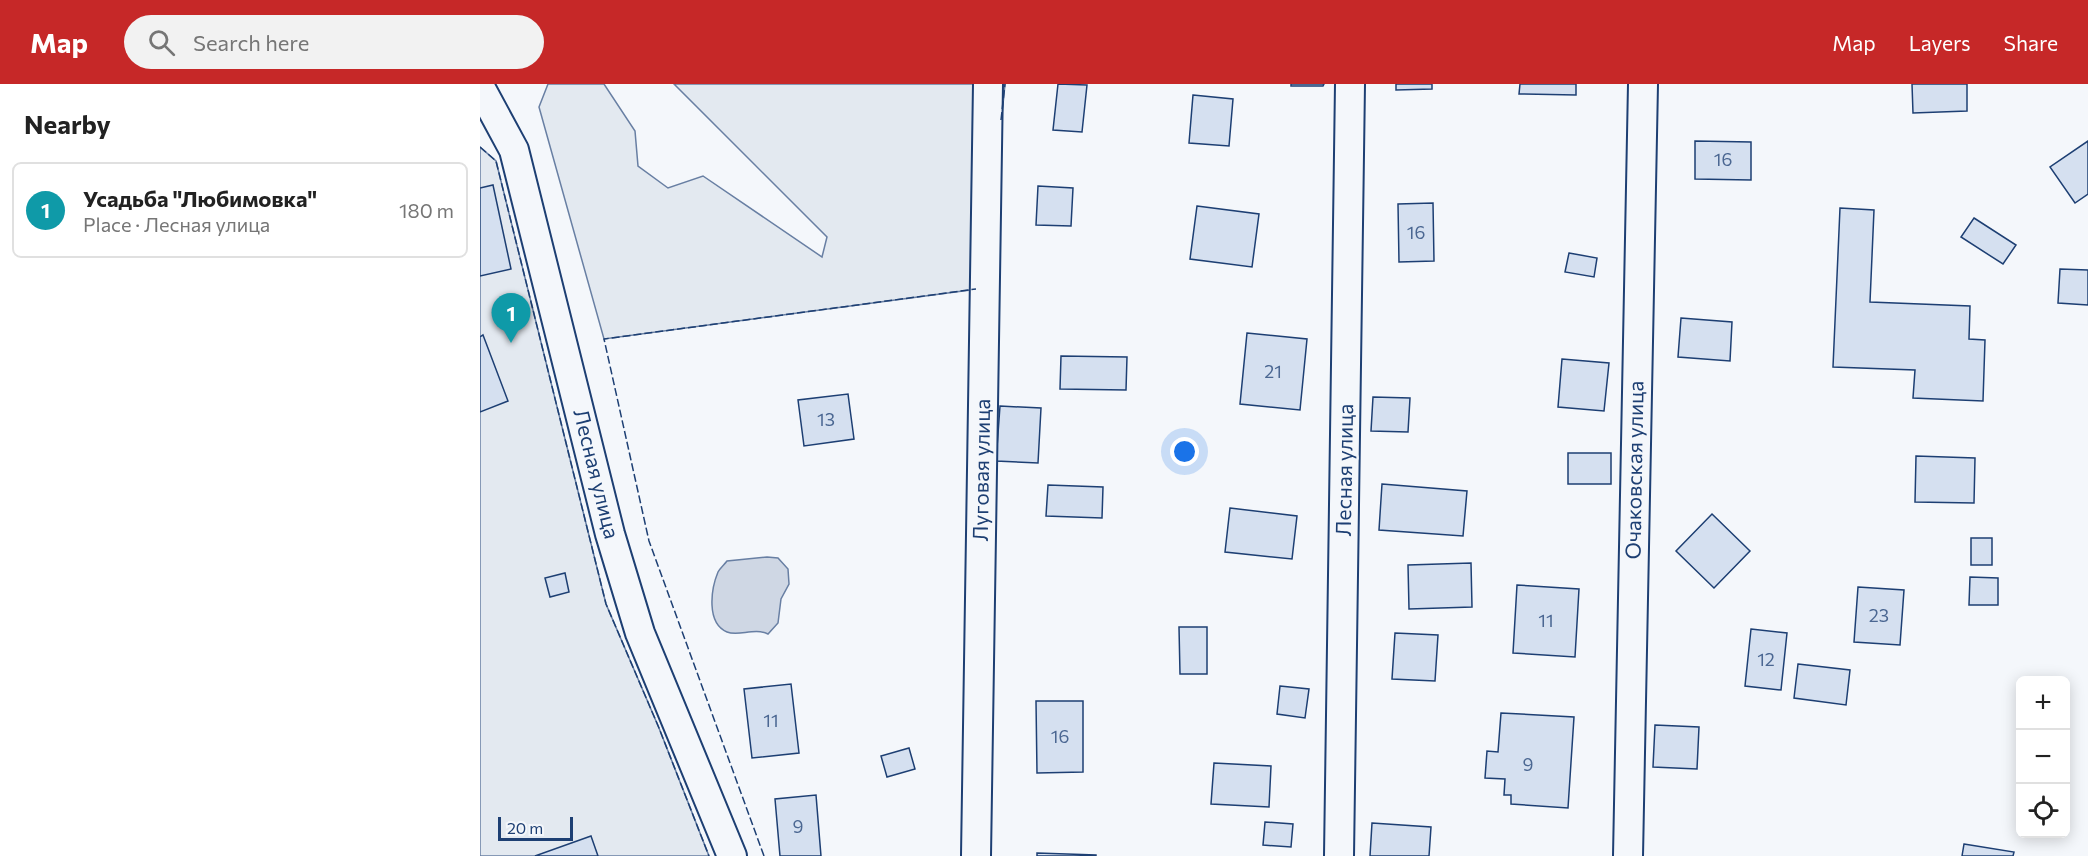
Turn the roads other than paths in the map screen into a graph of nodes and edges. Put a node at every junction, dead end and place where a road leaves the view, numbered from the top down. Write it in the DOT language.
graph roads {
  1 [pos="988,84"];
  2 [pos="1350,84"];
  3 [pos="1643,84"];
  4 [pos="480,87"];
  5 [pos="732,856"];
  6 [pos="976,856"];
  7 [pos="1339,856"];
  8 [pos="1628,856"];
  1 -- 6 [label="street, Луговая улица"];
  2 -- 7 [label="street, Лесная улица"];
  3 -- 8 [label="street, Очаковская улица"];
  4 -- 5 [label="street, Лесная улица"];
}
